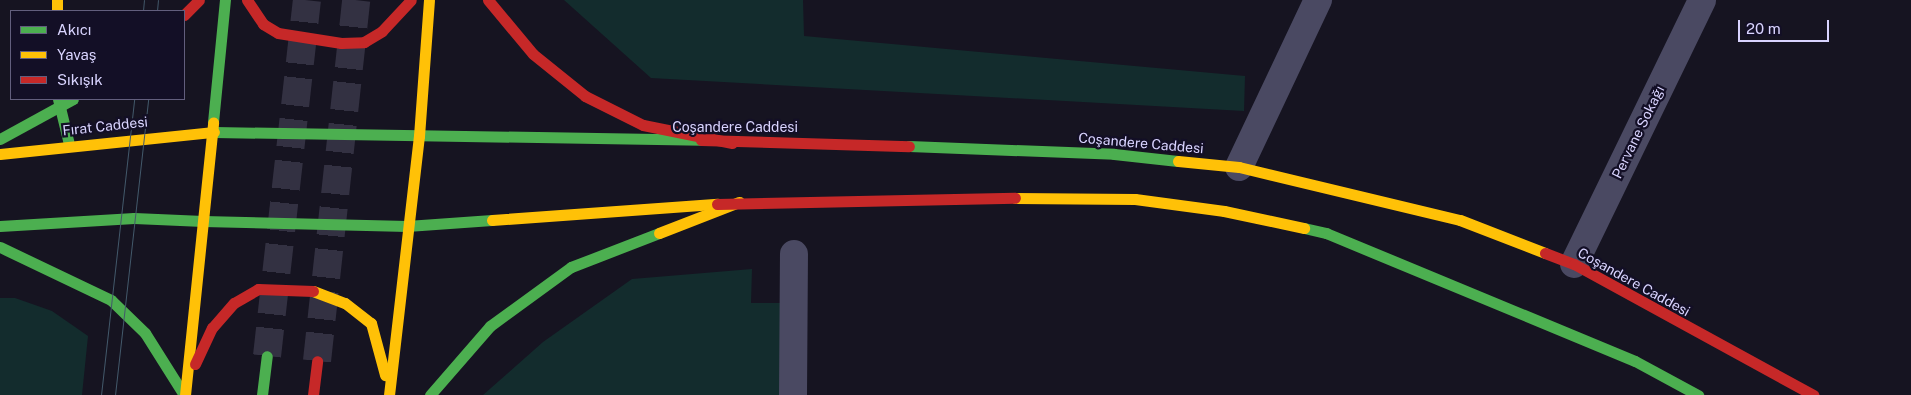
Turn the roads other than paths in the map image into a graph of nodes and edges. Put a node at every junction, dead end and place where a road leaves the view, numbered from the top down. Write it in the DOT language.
graph roads {
  1 [pos="199,0"];
  2 [pos="225,0"];
  3 [pos="247,0"];
  4 [pos="411,0"];
  5 [pos="429,0"];
  6 [pos="488,0"];
  7 [pos="1318,0"];
  8 [pos="1702,0"];
  9 [pos="185,14"];
  10 [pos="59,103"];
  11 [pos="214,132"];
  12 [pos="419,136"];
  13 [pos="0,139"];
  14 [pos="732,143"];
  15 [pos="69,144"];
  16 [pos="0,154"];
  17 [pos="1239,167"];
  18 [pos="739,202"];
  19 [pos="203,221"];
  20 [pos="0,226"];
  21 [pos="407,226"];
  22 [pos="0,247"];
  23 [pos="794,254"];
  24 [pos="1574,264"];
  25 [pos="267,356"];
  26 [pos="317,361"];
  27 [pos="186,382"];
  28 [pos="389,393"];
  29 [pos="184,395"];
  30 [pos="262,395"];
  31 [pos="314,395"];
  32 [pos="430,395"];
  33 [pos="793,395"];
  34 [pos="1698,395"];
  35 [pos="1813,395"];
  1 -- 9 [label="main road"];
  2 -- 11 [label="main road"];
  3 -- 4 [label="main road"];
  5 -- 12 [label="main road"];
  6 -- 14 [label="main road"];
  7 -- 17 [label="street"];
  8 -- 24 [label="street, Pervane Sokağı"];
  10 -- 13 [label="main road"];
  10 -- 15 [label="main road"];
  11 -- 12 [label="main road, Fırat Caddesi"];
  11 -- 15 [label="main road, Fırat Caddesi"];
  11 -- 19 [label="main road"];
  12 -- 14 [label="main road, Coşandere Caddesi"];
  12 -- 21 [label="main road"];
  14 -- 17 [label="main road, Coşandere Caddesi"];
  15 -- 16 [label="main road, Fırat Caddesi"];
  17 -- 24 [label="main road, Coşandere Caddesi"];
  18 -- 21 [label="main road"];
  18 -- 32 [label="main road"];
  18 -- 34 [label="main road"];
  19 -- 20 [label="main road"];
  19 -- 21 [label="main road"];
  19 -- 27 [label="main road"];
  21 -- 28 [label="main road"];
  22 -- 29 [label="main road"];
  23 -- 33 [label="street"];
  24 -- 35 [label="main road, Coşandere Caddesi"];
  25 -- 30 [label="main road"];
  26 -- 31 [label="main road"];
  27 -- 28 [label="main road"];
  27 -- 29 [label="main road"];
}
